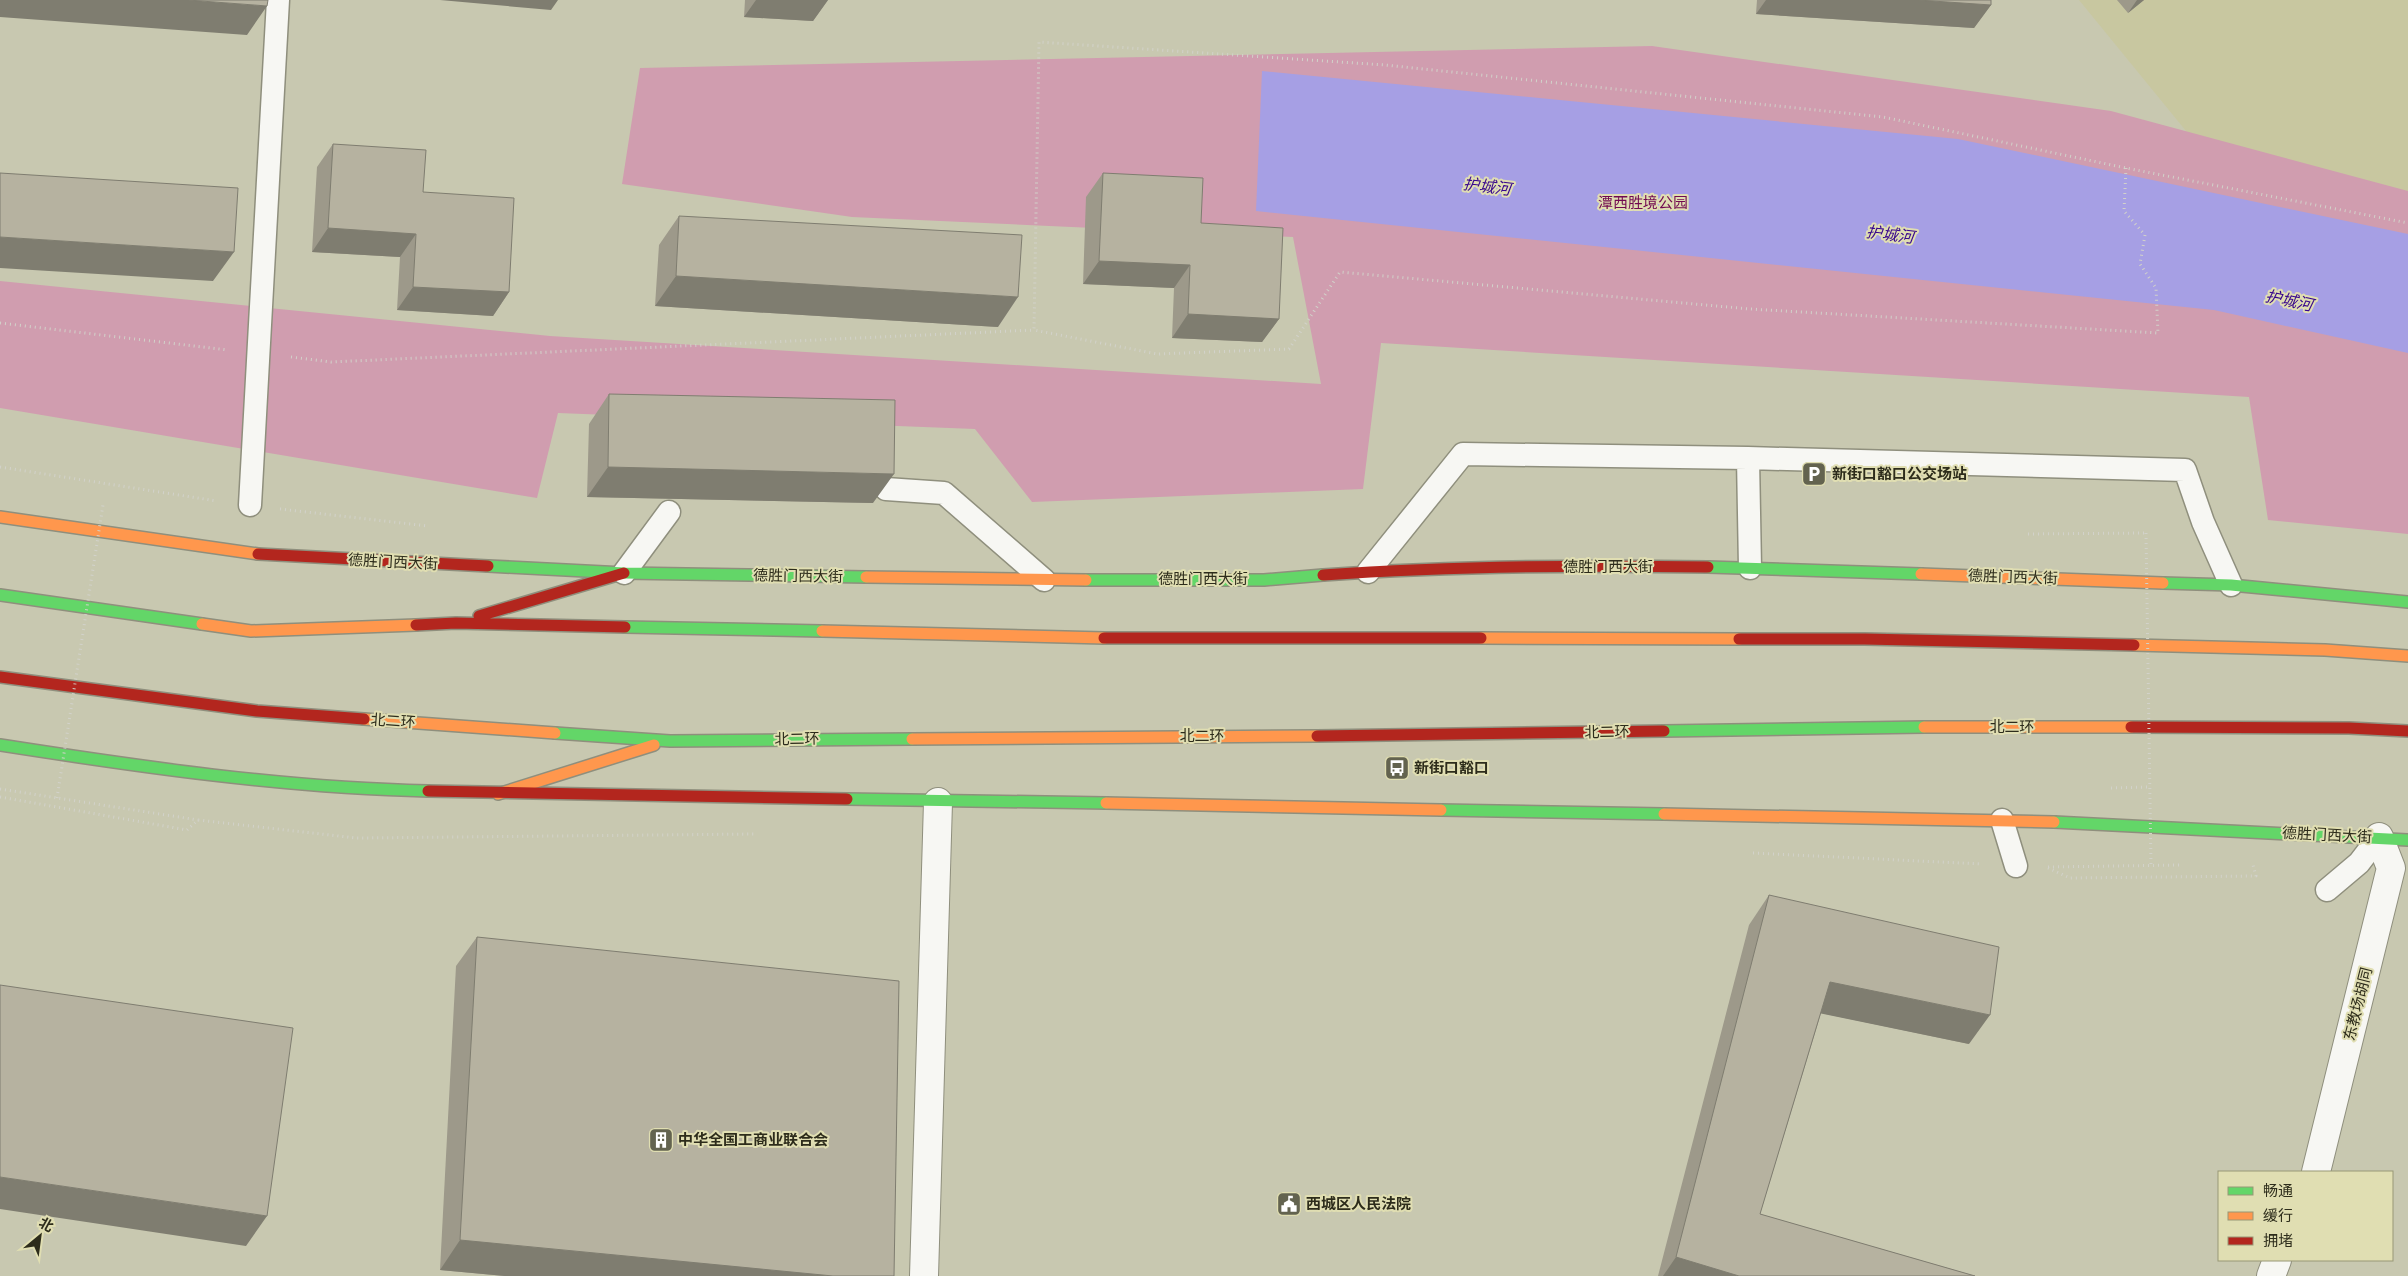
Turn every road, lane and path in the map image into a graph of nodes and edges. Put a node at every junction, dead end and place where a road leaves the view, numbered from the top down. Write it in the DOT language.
graph roads {
  1 [pos="278,0"];
  2 [pos="2126,168"];
  3 [pos="2408,223"];
  4 [pos="0,323"];
  5 [pos="1034,330"];
  6 [pos="258,353"];
  7 [pos="1748,458"];
  8 [pos="0,467"];
  9 [pos="886,489"];
  10 [pos="104,505"];
  11 [pos="250,506"];
  12 [pos="669,512"];
  13 [pos="0,517"];
  14 [pos="436,527"];
  15 [pos="2028,534"];
  16 [pos="1750,568"];
  17 [pos="1368,572"];
  18 [pos="624,573"];
  19 [pos="1044,580"];
  20 [pos="2231,585"];
  21 [pos="0,595"];
  22 [pos="2408,602"];
  23 [pos="456,623"];
  24 [pos="2408,656"];
  25 [pos="0,677"];
  26 [pos="2349,728"];
  27 [pos="2408,731"];
  28 [pos="670,741"];
  29 [pos="2408,742"];
  30 [pos="0,745"];
  31 [pos="0,789"];
  32 [pos="498,794"];
  33 [pos="0,797"];
  34 [pos="57,798"];
  35 [pos="938,802"];
  36 [pos="198,820"];
  37 [pos="2002,820"];
  38 [pos="757,834"];
  39 [pos="2379,837"];
  40 [pos="2408,840"];
  41 [pos="1743,852"];
  42 [pos="2244,864"];
  43 [pos="2253,864"];
  44 [pos="2188,865"];
  45 [pos="2262,865"];
  46 [pos="2016,866"];
  47 [pos="2152,866"];
  48 [pos="2327,890"];
  49 [pos="2316,1171"];
  50 [pos="2277,1261"];
  51 [pos="924,1276"];
  52 [pos="2270,1276"];
  1 -- 6 [label="lane"];
  2 -- 3 [label="path"];
  2 -- 5 [label="path"];
  2 -- 5 [label="path"];
  4 -- 6 [label="path"];
  5 -- 6 [label="path"];
  6 -- 11 [label="lane"];
  7 -- 16 [label="lane"];
  7 -- 17 [label="lane"];
  7 -- 20 [label="lane"];
  8 -- 11 [label="path"];
  9 -- 19 [label="lane"];
  10 -- 34 [label="path, bridge"];
  11 -- 14 [label="path"];
  12 -- 18 [label="lane"];
  13 -- 18 [label="main road, 德胜门西大街"];
  15 -- 47 [label="path, bridge"];
  16 -- 17 [label="main road, 德胜门西大街"];
  16 -- 20 [label="main road, 德胜门西大街"];
  17 -- 19 [label="main road, 德胜门西大街"];
  18 -- 19 [label="main road, 德胜门西大街"];
  18 -- 23 [label="main road"];
  20 -- 22 [label="main road, 德胜门西大街"];
  21 -- 23 [label="main road"];
  23 -- 24 [label="main road"];
  25 -- 28 [label="main road, 北二环"];
  26 -- 27 [label="main road, 北二环"];
  26 -- 28 [label="main road, 北二环"];
  26 -- 29 [label="main road"];
  28 -- 32 [label="main road"];
  30 -- 32 [label="main road, 德胜门西大街"];
  31 -- 34 [label="path"];
  32 -- 35 [label="main road, 德胜门西大街"];
  33 -- 36 [label="path"];
  34 -- 36 [label="path"];
  35 -- 37 [label="main road, 德胜门西大街"];
  35 -- 51 [label="street"];
  36 -- 38 [label="path"];
  37 -- 39 [label="main road, 德胜门西大街"];
  37 -- 46 [label="lane"];
  39 -- 40 [label="main road, 德胜门西大街"];
  39 -- 48 [label="lane"];
  39 -- 49 [label="street, 东教场胡同"];
  41 -- 46 [label="path"];
  42 -- 43 [label="path"];
  43 -- 45 [label="path"];
  43 -- 47 [label="path"];
  44 -- 47 [label="path"];
  50 -- 52 [label="street"];
}
